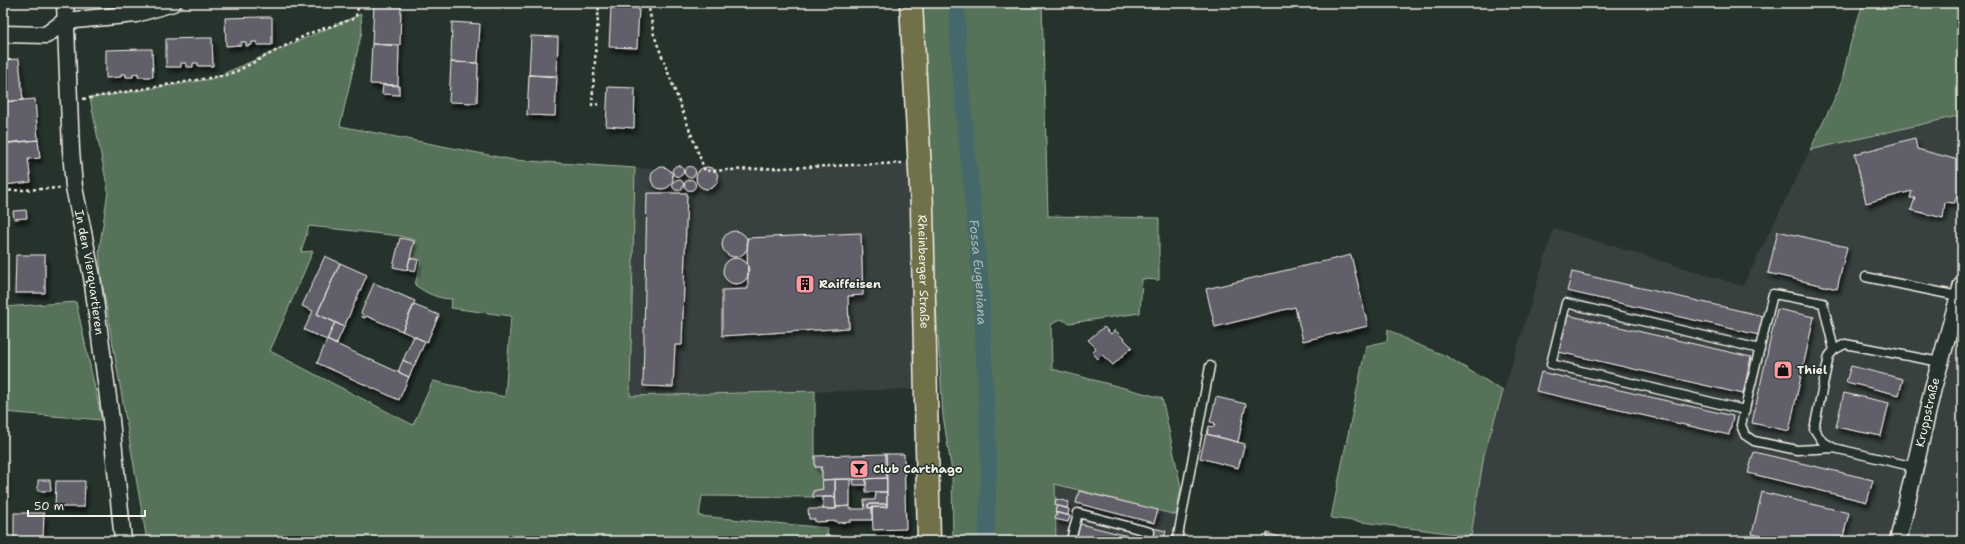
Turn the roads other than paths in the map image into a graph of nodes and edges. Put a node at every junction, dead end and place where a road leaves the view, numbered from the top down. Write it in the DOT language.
graph roads {
  1 [pos="65,3"];
  2 [pos="173,3"];
  3 [pos="911,3"];
  4 [pos="65,21"];
  5 [pos="3,34"];
  6 [pos="1866,277"];
  7 [pos="1960,291"];
  8 [pos="1760,349"];
  9 [pos="1834,350"];
  10 [pos="1940,362"];
  11 [pos="1210,366"];
  12 [pos="1745,410"];
  13 [pos="1834,448"];
  14 [pos="1915,467"];
  15 [pos="1150,532"];
  16 [pos="122,541"];
  17 [pos="929,541"];
  18 [pos="1074,541"];
  19 [pos="1177,541"];
  20 [pos="1898,541"];
  1 -- 4 [label="street, In den Vierquartieren"];
  2 -- 4 [label="street"];
  3 -- 17 [label="main road, Rheinberger Straße"];
  4 -- 5 [label="street"];
  4 -- 16 [label="street, In den Vierquartieren"];
  6 -- 7 [label="lane"];
  7 -- 10 [label="street, Kruppstraße"];
  8 -- 9 [label="lane"];
  8 -- 12 [label="lane"];
  8 -- 12 [label="lane"];
  9 -- 10 [label="lane"];
  9 -- 13 [label="lane"];
  10 -- 14 [label="street, Kruppstraße"];
  11 -- 19 [label="lane"];
  12 -- 13 [label="lane"];
  13 -- 14 [label="lane"];
  14 -- 20 [label="street, Kruppstraße"];
  15 -- 18 [label="lane"];
}
